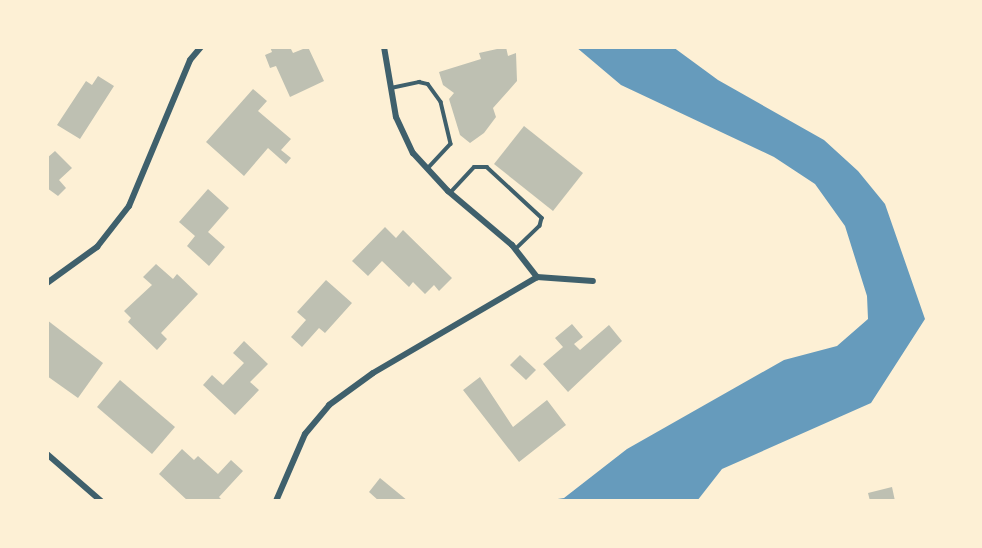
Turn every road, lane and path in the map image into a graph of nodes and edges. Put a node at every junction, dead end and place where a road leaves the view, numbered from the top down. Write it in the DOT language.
graph roads {
  1 [pos="201,47"];
  2 [pos="384,47"];
  3 [pos="391,88"];
  4 [pos="428,169"];
  5 [pos="450,193"];
  6 [pos="516,249"];
  7 [pos="537,276"];
  8 [pos="593,281"];
  9 [pos="47,283"];
  10 [pos="47,454"];
  11 [pos="101,501"];
  12 [pos="276,501"];
  1 -- 9 [label="street"];
  2 -- 3 [label="street"];
  3 -- 4 [label="street"];
  3 -- 4 [label="lane"];
  4 -- 5 [label="street"];
  5 -- 6 [label="street"];
  5 -- 6 [label="lane"];
  6 -- 7 [label="street"];
  7 -- 8 [label="street"];
  7 -- 12 [label="street"];
  10 -- 11 [label="street"];
}
